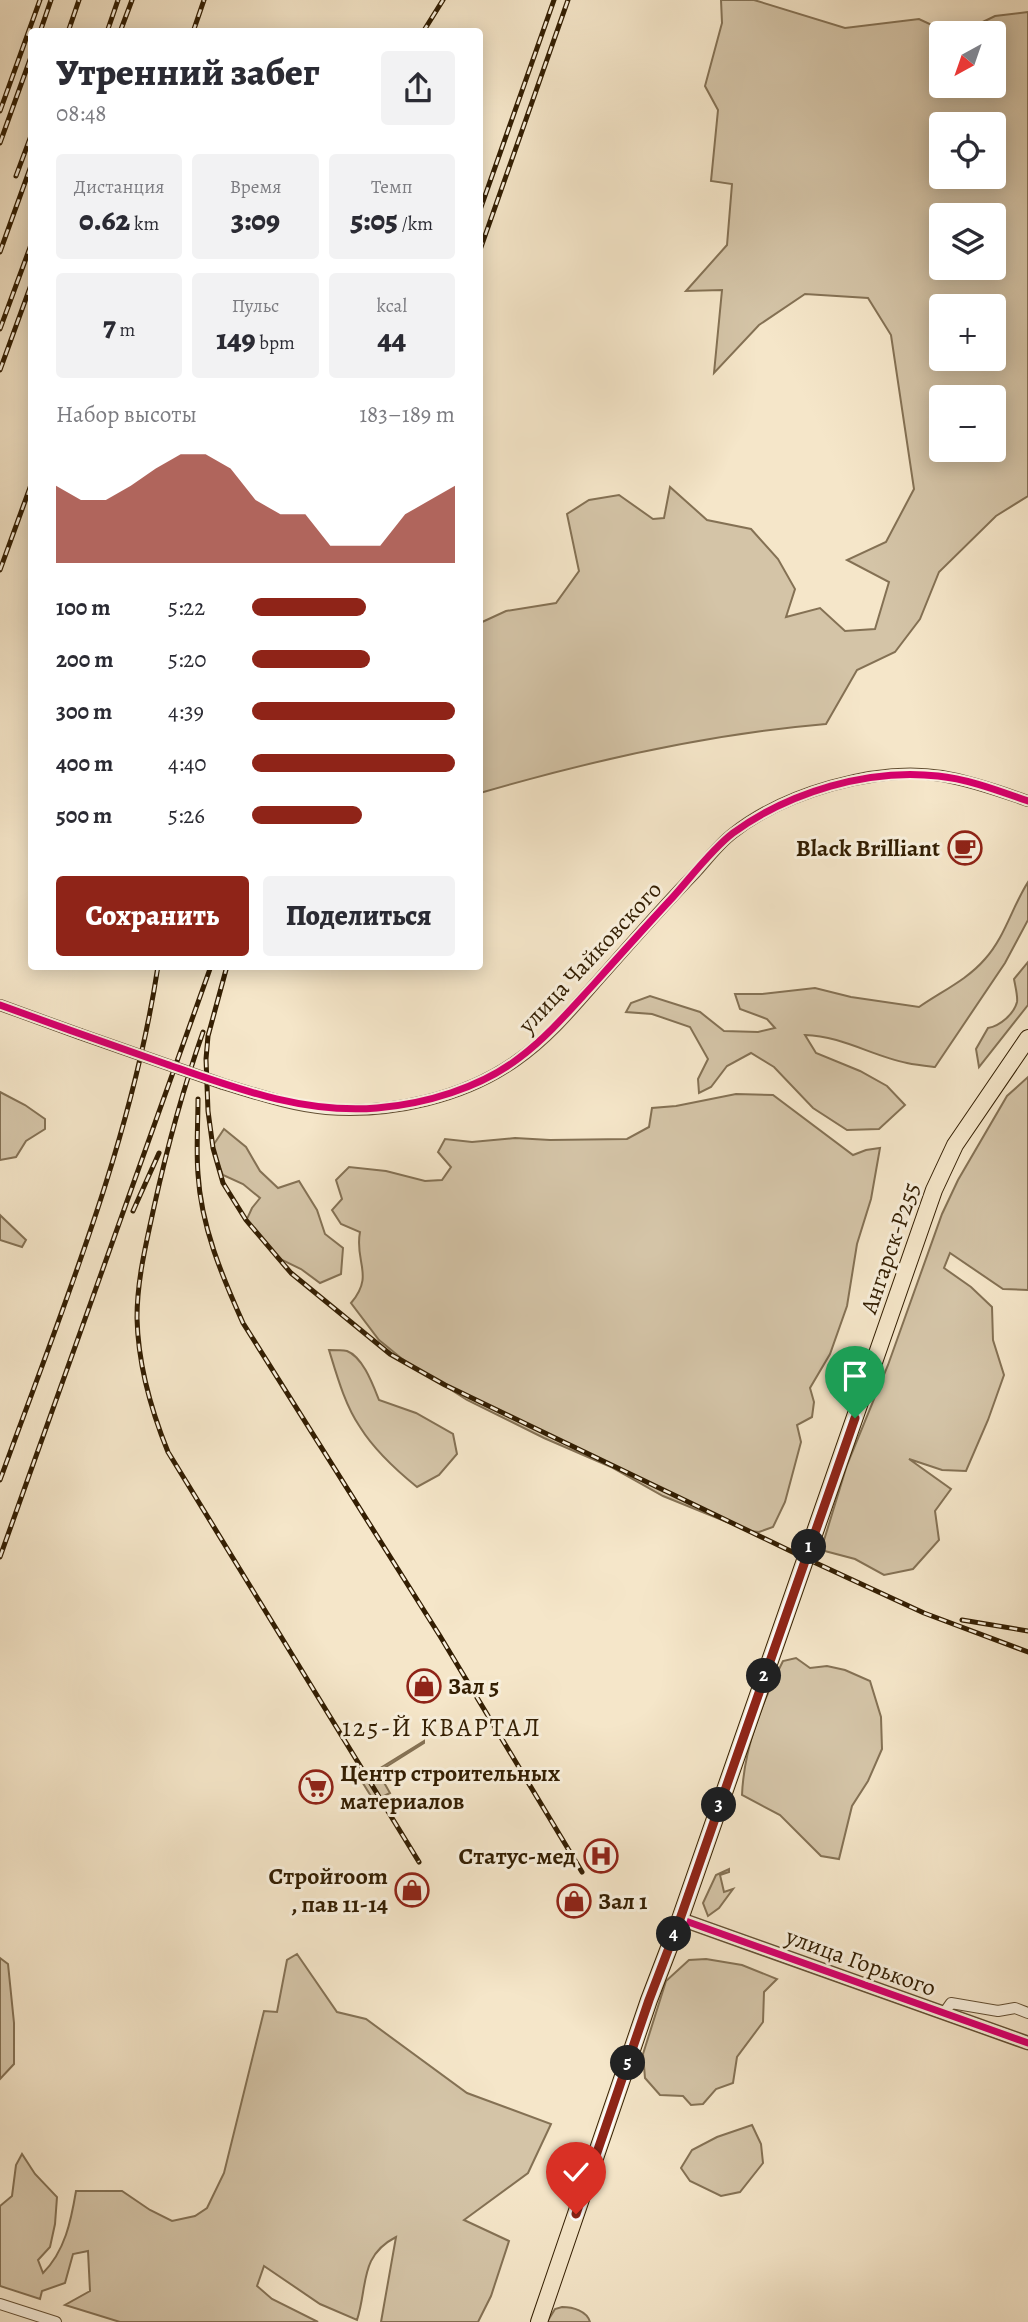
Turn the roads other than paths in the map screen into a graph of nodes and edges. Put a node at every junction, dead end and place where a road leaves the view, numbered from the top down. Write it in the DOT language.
graph roads {
  1 [pos="1028,802"];
  2 [pos="0,1005"];
  3 [pos="1028,1038"];
  4 [pos="680,1919"];
  5 [pos="944,2013"];
  6 [pos="1028,2013"];
  7 [pos="1028,2043"];
  8 [pos="0,2304"];
  9 [pos="56,2322"];
  10 [pos="539,2322"];
  1 -- 2 [label="street, улица Чайковского, bridge"];
  3 -- 4 [label="main road, Ангарск-Р255"];
  4 -- 5 [label="street, улица Горького"];
  4 -- 10 [label="main road, Ангарск-Р255"];
  5 -- 6 [label="street"];
  5 -- 7 [label="street, улица Горького"];
  8 -- 9 [label="street"];
}
